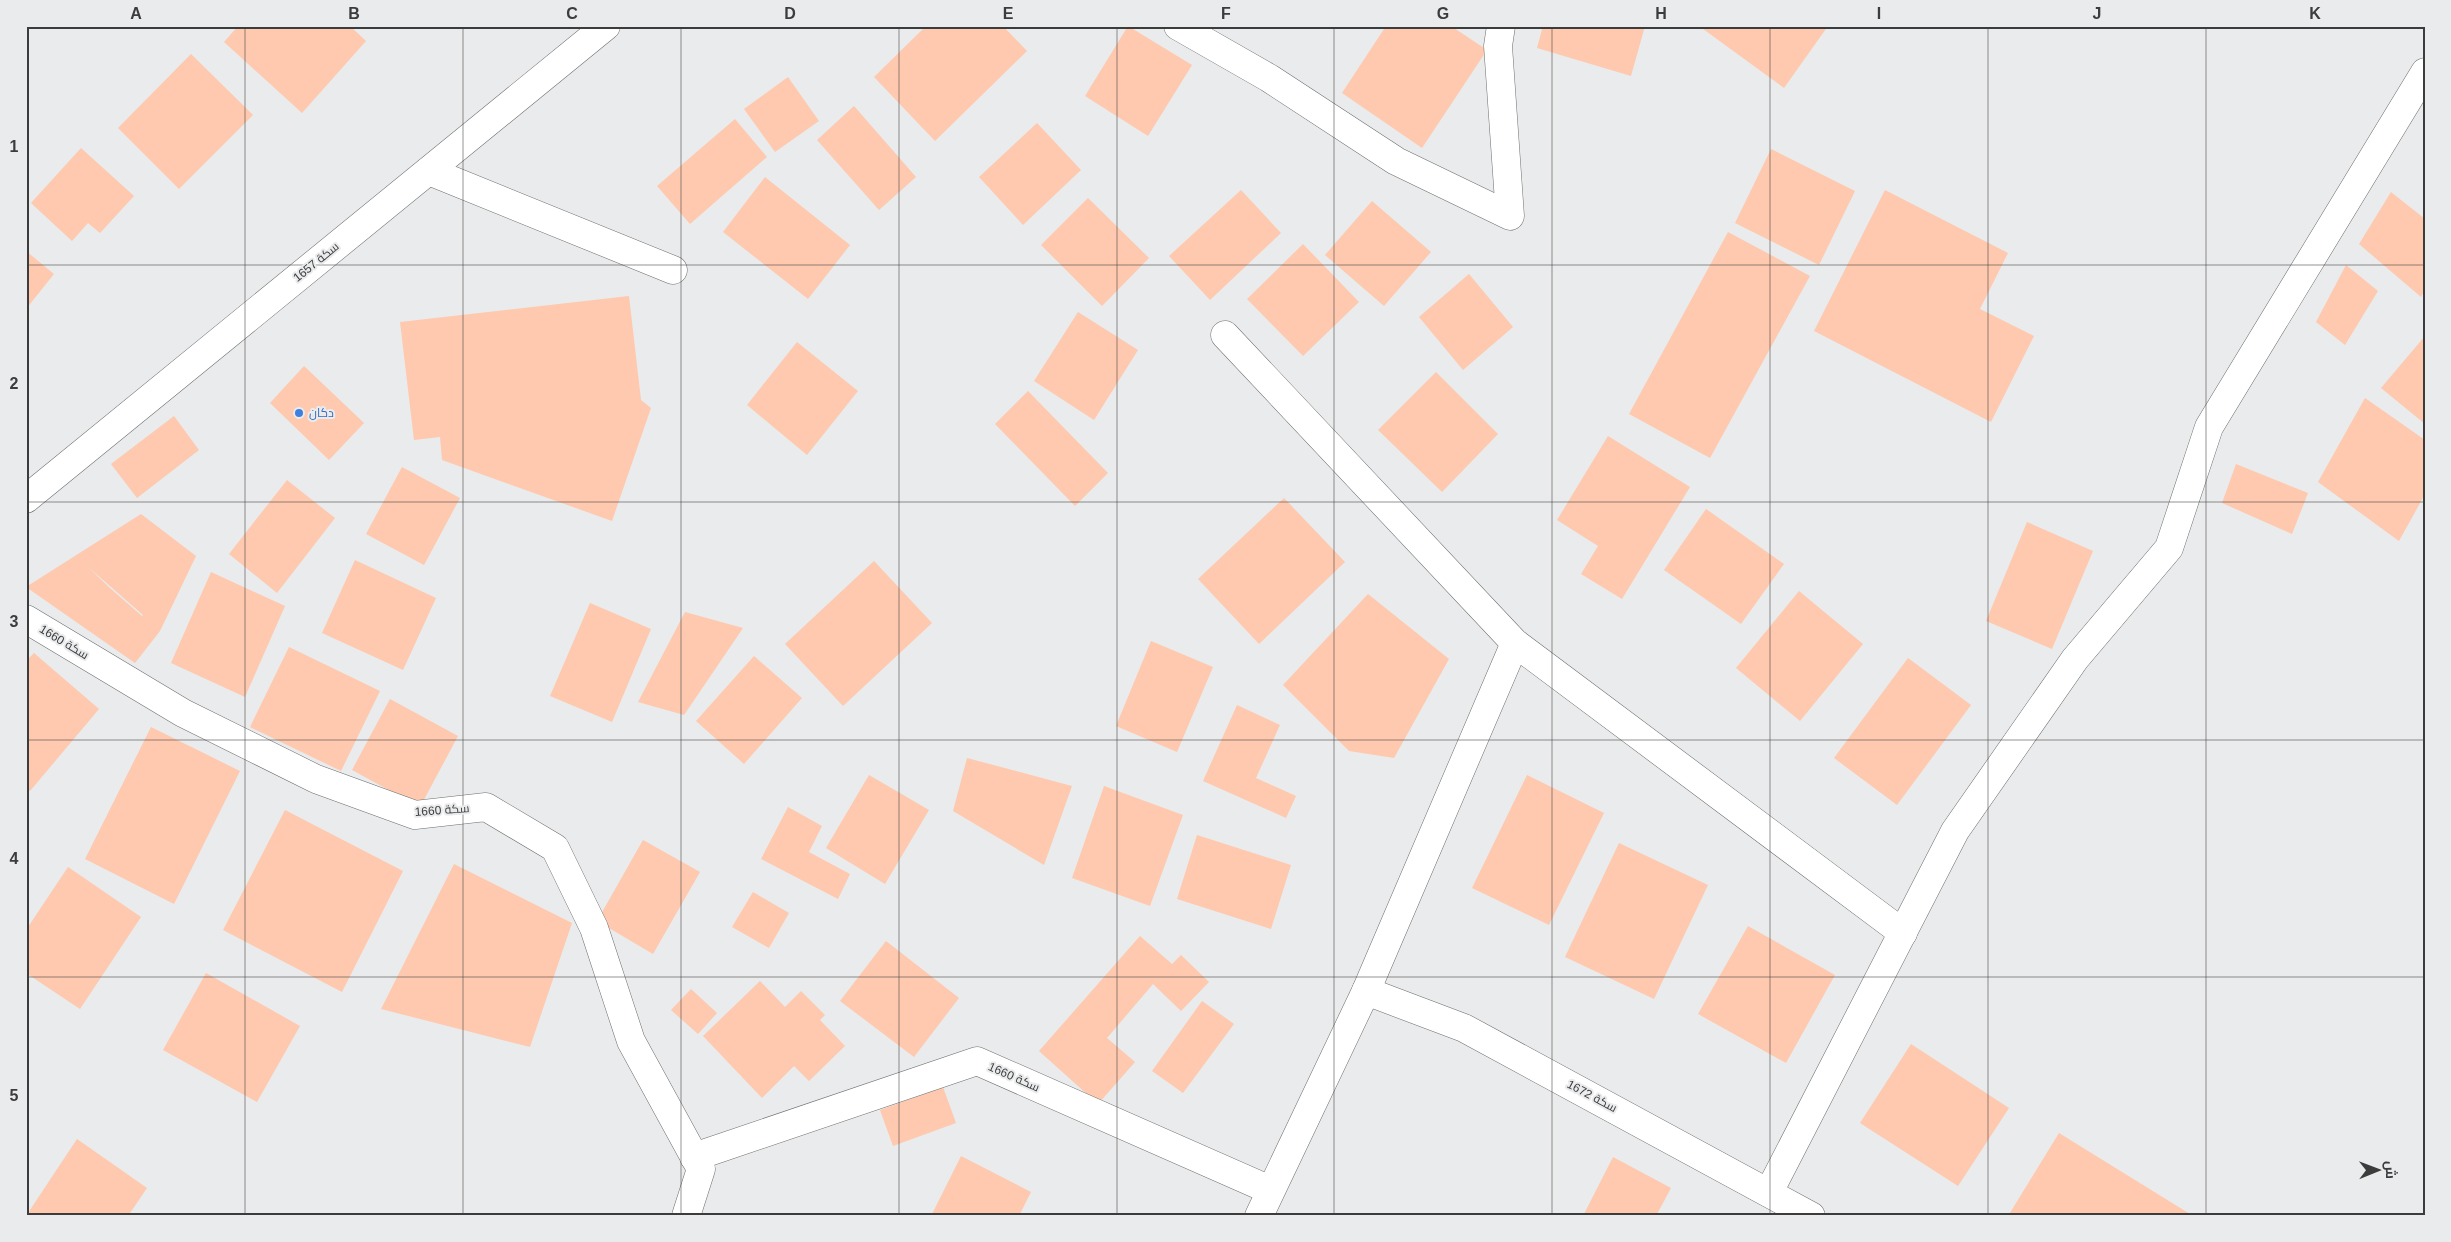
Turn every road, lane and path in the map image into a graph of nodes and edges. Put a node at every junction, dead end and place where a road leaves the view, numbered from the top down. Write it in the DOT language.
graph roads {
  1 [pos="606,26"];
  2 [pos="1178,26"];
  3 [pos="1501,26"];
  4 [pos="2425,72"];
  5 [pos="429,171"];
  6 [pos="673,270"];
  7 [pos="1225,335"];
  8 [pos="26,499"];
  9 [pos="26,619"];
  10 [pos="1515,642"];
  11 [pos="1903,933"];
  12 [pos="1366,991"];
  13 [pos="694,1156"];
  14 [pos="1270,1190"];
  15 [pos="1789,1207"];
  16 [pos="686,1216"];
  17 [pos="1259,1216"];
  1 -- 5 [label="street, سكة 1657"];
  2 -- 3 [label="street"];
  4 -- 11 [label="street"];
  5 -- 6 [label="street"];
  5 -- 8 [label="street, سكة 1657"];
  7 -- 10 [label="street"];
  9 -- 13 [label="street, سكة 1660"];
  10 -- 11 [label="street"];
  10 -- 12 [label="street"];
  11 -- 15 [label="street"];
  12 -- 14 [label="street"];
  12 -- 15 [label="street, سكة 1672"];
  13 -- 14 [label="street, سكة 1660"];
  13 -- 16 [label="street, سكة 1660"];
  14 -- 17 [label="street"];
}
